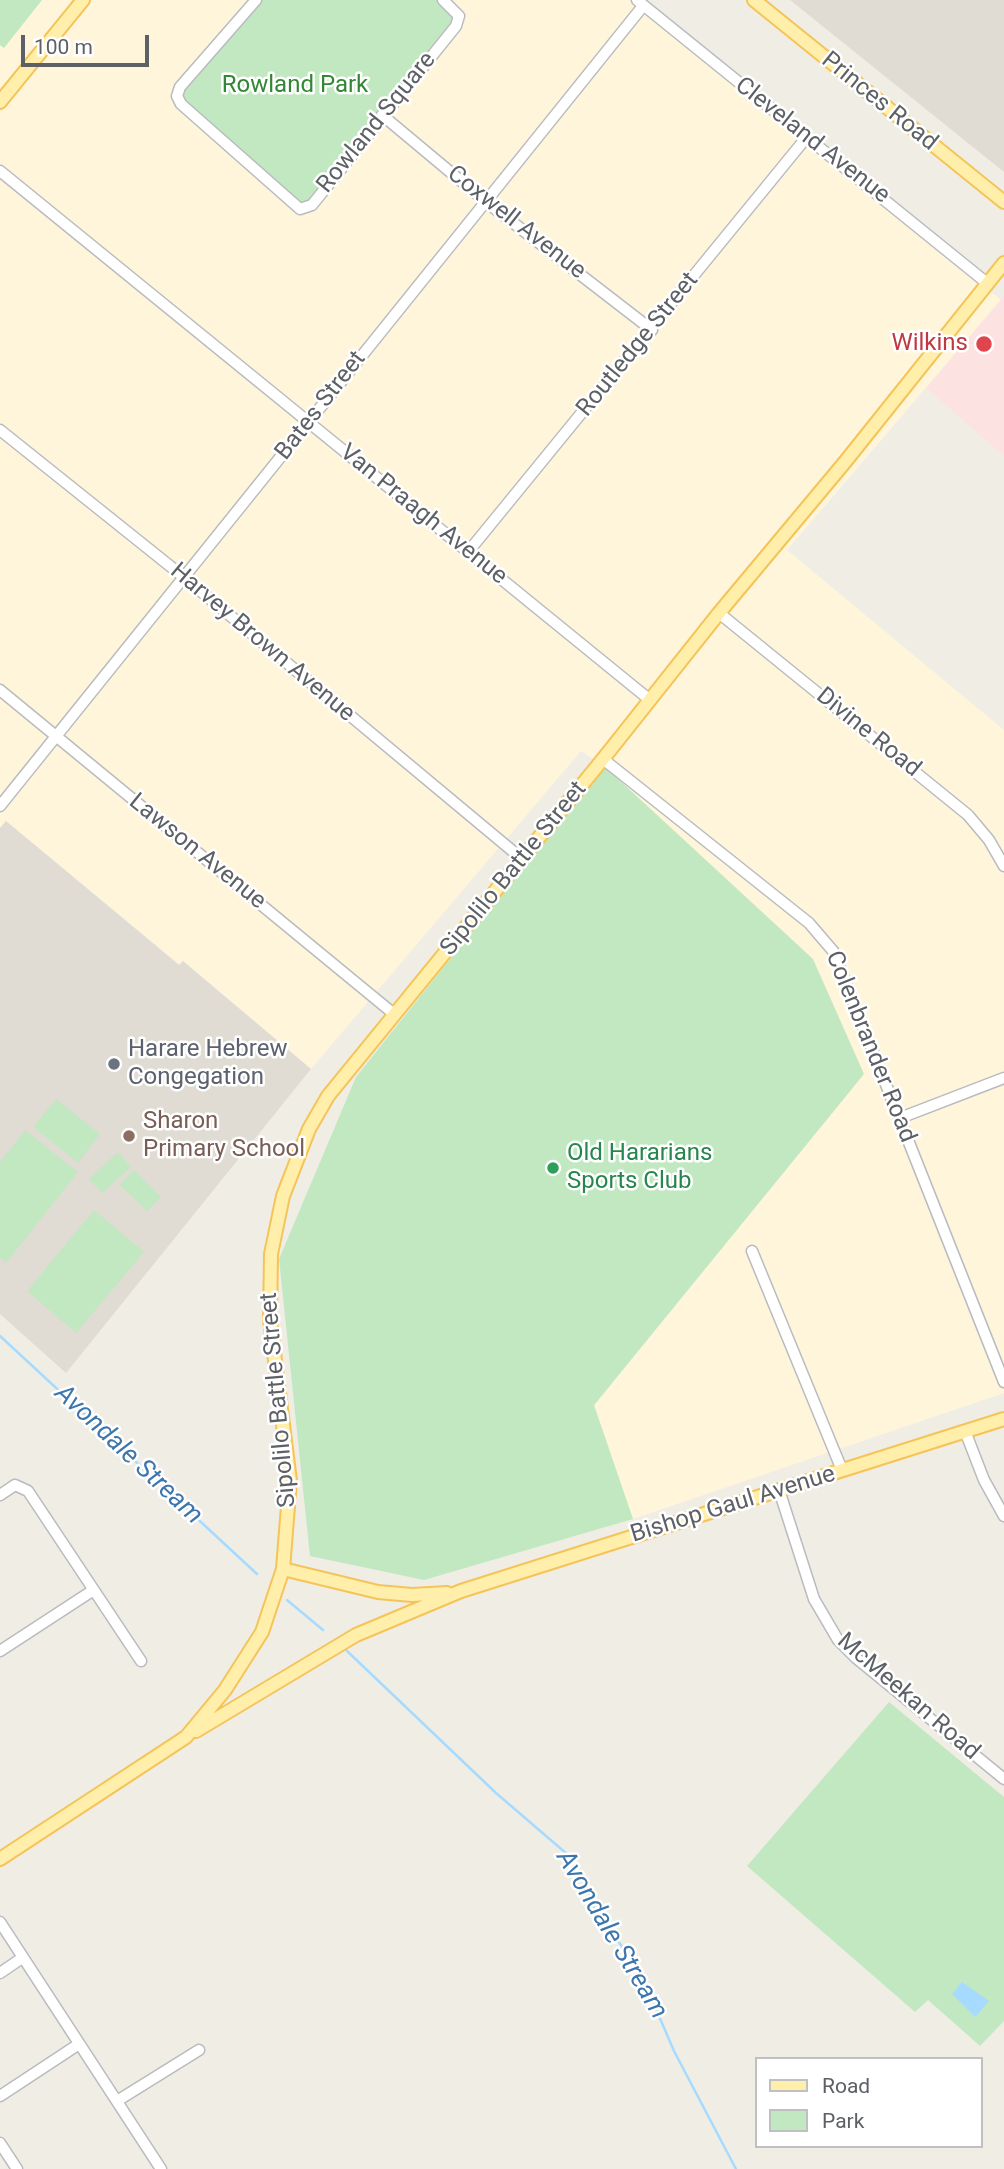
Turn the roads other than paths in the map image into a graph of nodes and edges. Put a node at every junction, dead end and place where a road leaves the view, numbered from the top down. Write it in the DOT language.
graph roads {
  1 [pos="83,0"];
  2 [pos="443,0"];
  3 [pos="754,0"];
  4 [pos="253,1"];
  5 [pos="640,3"];
  6 [pos="0,102"];
  7 [pos="382,115"];
  8 [pos="806,138"];
  9 [pos="0,171"];
  10 [pos="485,201"];
  11 [pos="1004,202"];
  12 [pos="1004,263"];
  13 [pos="987,283"];
  14 [pos="652,330"];
  15 [pos="308,422"];
  16 [pos="0,430"];
  17 [pos="468,552"];
  18 [pos="185,578"];
  19 [pos="719,613"];
  20 [pos="0,690"];
  21 [pos="650,700"];
  22 [pos="57,736"];
  23 [pos="603,760"];
  24 [pos="0,806"];
  25 [pos="521,858"];
  26 [pos="1004,866"];
  27 [pos="394,1014"];
  28 [pos="1004,1077"];
  29 [pos="900,1118"];
  30 [pos="752,1251"];
  31 [pos="1004,1382"];
  32 [pos="1004,1419"];
  33 [pos="965,1431"];
  34 [pos="842,1470"];
  35 [pos="779,1490"];
  36 [pos="0,1495"];
  37 [pos="1004,1516"];
  38 [pos="283,1569"];
  39 [pos="92,1591"];
  40 [pos="461,1591"];
  41 [pos="0,1651"];
  42 [pos="141,1661"];
  43 [pos="186,1737"];
  44 [pos="1004,1779"];
  45 [pos="0,1859"];
  46 [pos="0,1922"];
  47 [pos="22,1958"];
  48 [pos="0,1973"];
  49 [pos="79,2044"];
  50 [pos="199,2050"];
  51 [pos="0,2096"];
  52 [pos="117,2101"];
  53 [pos="0,2143"];
  54 [pos="17,2169"];
  55 [pos="161,2169"];
  1 -- 6 [label="main road"];
  2 -- 7 [label="street, Rowland Square"];
  3 -- 11 [label="main road, Princes Road"];
  4 -- 7 [label="street, Rowland Square"];
  5 -- 8 [label="street, Cleveland Avenue"];
  5 -- 10 [label="street, Bates Street"];
  7 -- 10 [label="street, Coxwell Avenue"];
  8 -- 13 [label="street, Cleveland Avenue"];
  8 -- 14 [label="street, Routledge Street"];
  9 -- 15 [label="street, Van Praagh Avenue"];
  10 -- 14 [label="street, Coxwell Avenue"];
  10 -- 15 [label="street, Bates Street"];
  12 -- 13 [label="main road, Sipolilo Battle Street"];
  13 -- 19 [label="main road, Sipolilo Battle Street"];
  14 -- 17 [label="street, Routledge Street"];
  15 -- 17 [label="street, Van Praagh Avenue"];
  15 -- 18 [label="street, Bates Street"];
  16 -- 18 [label="street, Harvey Brown Avenue"];
  17 -- 21 [label="street, Van Praagh Avenue"];
  18 -- 22 [label="street, Bates Street"];
  18 -- 25 [label="street, Harvey Brown Avenue"];
  19 -- 21 [label="main road, Sipolilo Battle Street"];
  19 -- 26 [label="street, Divine Road"];
  20 -- 22 [label="street, Lawson Avenue"];
  21 -- 23 [label="main road, Sipolilo Battle Street"];
  22 -- 24 [label="street, Bates Street"];
  22 -- 27 [label="street, Lawson Avenue"];
  23 -- 25 [label="main road, Sipolilo Battle Street"];
  23 -- 29 [label="street, Colenbrander Road"];
  25 -- 27 [label="main road, Sipolilo Battle Street"];
  27 -- 38 [label="main road, Sipolilo Battle Street"];
  28 -- 29 [label="street"];
  29 -- 31 [label="street, Colenbrander Road"];
  30 -- 34 [label="street"];
  32 -- 33 [label="main road, Bishop Gaul Avenue"];
  33 -- 34 [label="main road, Bishop Gaul Avenue"];
  33 -- 37 [label="street"];
  34 -- 35 [label="main road, Bishop Gaul Avenue"];
  35 -- 40 [label="main road, Bishop Gaul Avenue"];
  35 -- 44 [label="street, McMeekan Road"];
  36 -- 39 [label="street"];
  38 -- 40 [label="main road"];
  38 -- 43 [label="main road"];
  39 -- 41 [label="street"];
  39 -- 42 [label="street"];
  40 -- 43 [label="main road"];
  43 -- 45 [label="main road"];
  46 -- 47 [label="street"];
  47 -- 48 [label="street"];
  47 -- 49 [label="street"];
  49 -- 51 [label="street"];
  49 -- 52 [label="street"];
  50 -- 52 [label="street"];
  52 -- 55 [label="street"];
  53 -- 54 [label="street"];
}
